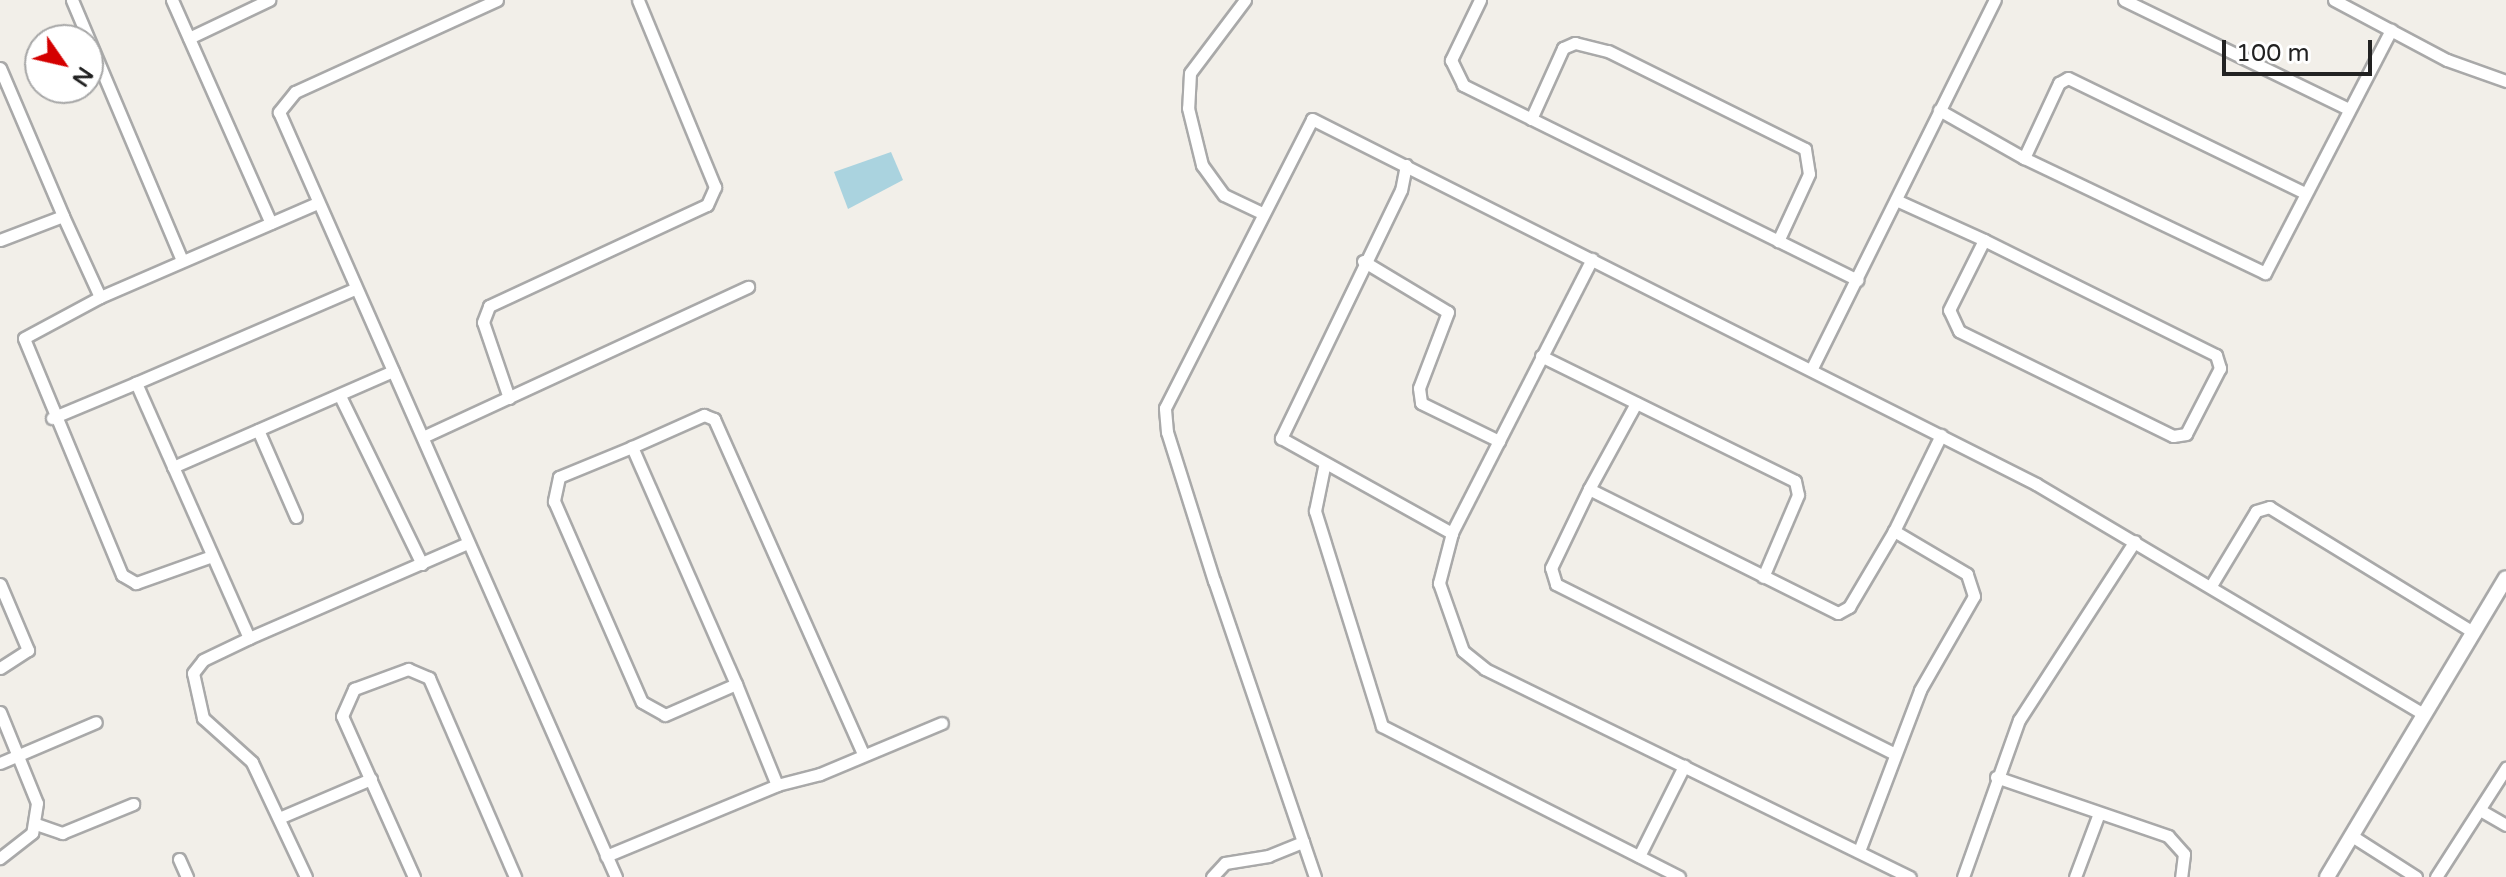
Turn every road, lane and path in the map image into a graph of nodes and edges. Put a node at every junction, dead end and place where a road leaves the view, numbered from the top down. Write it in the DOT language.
graph roads {
  1 [pos="72,0"];
  2 [pos="172,0"];
  3 [pos="269,0"];
  4 [pos="497,0"];
  5 [pos="638,0"];
  6 [pos="1245,0"];
  7 [pos="1480,0"];
  8 [pos="1995,0"];
  9 [pos="2124,0"];
  10 [pos="2334,0"];
  11 [pos="2391,30"];
  12 [pos="189,38"];
  13 [pos="0,68"];
  14 [pos="2506,81"];
  15 [pos="2348,109"];
  16 [pos="1939,110"];
  17 [pos="1531,119"];
  18 [pos="2024,158"];
  19 [pos="1406,165"];
  20 [pos="2305,193"];
  21 [pos="1896,200"];
  22 [pos="317,203"];
  23 [pos="1262,213"];
  24 [pos="63,216"];
  25 [pos="271,223"];
  26 [pos="0,240"];
  27 [pos="1984,240"];
  28 [pos="1778,241"];
  29 [pos="1592,259"];
  30 [pos="182,261"];
  31 [pos="1363,261"];
  32 [pos="1857,280"];
  33 [pos="748,287"];
  34 [pos="354,289"];
  35 [pos="100,297"];
  36 [pos="1541,356"];
  37 [pos="1812,368"];
  38 [pos="393,371"];
  39 [pos="136,383"];
  40 [pos="340,396"];
  41 [pos="509,398"];
  42 [pos="1636,403"];
  43 [pos="52,418"];
  44 [pos="258,430"];
  45 [pos="1941,435"];
  46 [pos="425,436"];
  47 [pos="1499,441"];
  48 [pos="632,447"];
  49 [pos="173,467"];
  50 [pos="1324,467"];
  51 [pos="1589,489"];
  52 [pos="296,517"];
  53 [pos="1894,531"];
  54 [pos="1452,533"];
  55 [pos="2135,541"];
  56 [pos="468,543"];
  57 [pos="212,556"];
  58 [pos="422,564"];
  59 [pos="1763,577"];
  60 [pos="2506,578"];
  61 [pos="0,584"];
  62 [pos="2212,584"];
  63 [pos="2473,632"];
  64 [pos="249,638"];
  65 [pos="0,668"];
  66 [pos="736,684"];
  67 [pos="0,712"];
  68 [pos="2422,713"];
  69 [pos="96,722"];
  70 [pos="942,723"];
  71 [pos="1893,753"];
  72 [pos="863,754"];
  73 [pos="19,755"];
  74 [pos="0,763"];
  75 [pos="1684,766"];
  76 [pos="2506,768"];
  77 [pos="1996,777"];
  78 [pos="371,779"];
  79 [pos="777,785"];
  80 [pos="133,804"];
  81 [pos="2480,810"];
  82 [pos="2099,813"];
  83 [pos="279,818"];
  84 [pos="36,824"];
  85 [pos="2506,825"];
  86 [pos="2352,836"];
  87 [pos="1303,842"];
  88 [pos="1859,851"];
  89 [pos="606,856"];
  90 [pos="1639,856"];
  91 [pos="0,858"];
  92 [pos="179,859"];
  93 [pos="186,877"];
  94 [pos="306,877"];
  95 [pos="414,877"];
  96 [pos="515,877"];
  97 [pos="616,877"];
  98 [pos="1212,877"];
  99 [pos="1315,877"];
  100 [pos="1679,877"];
  101 [pos="1910,877"];
  102 [pos="1963,877"];
  103 [pos="2075,877"];
  104 [pos="2181,877"];
  105 [pos="2327,877"];
  106 [pos="2416,877"];
  107 [pos="2436,877"];
  1 -- 30 [label="street"];
  2 -- 12 [label="street"];
  3 -- 12 [label="street"];
  4 -- 22 [label="street"];
  5 -- 41 [label="street"];
  6 -- 23 [label="street"];
  7 -- 17 [label="street"];
  8 -- 16 [label="street"];
  9 -- 15 [label="street"];
  10 -- 11 [label="street"];
  11 -- 14 [label="street"];
  11 -- 15 [label="street"];
  12 -- 25 [label="street"];
  13 -- 24 [label="street"];
  15 -- 20 [label="street"];
  16 -- 18 [label="street"];
  16 -- 21 [label="street"];
  17 -- 28 [label="street"];
  17 -- 28 [label="street"];
  18 -- 20 [label="street"];
  18 -- 20 [label="street"];
  19 -- 23 [label="street"];
  19 -- 29 [label="street"];
  19 -- 31 [label="street"];
  21 -- 27 [label="street"];
  21 -- 32 [label="street"];
  22 -- 25 [label="street"];
  22 -- 34 [label="street"];
  23 -- 87 [label="street"];
  24 -- 26 [label="street"];
  24 -- 35 [label="street"];
  25 -- 30 [label="street"];
  27 -- 27 [label="street"];
  28 -- 32 [label="street"];
  29 -- 36 [label="street"];
  29 -- 37 [label="street"];
  30 -- 35 [label="street"];
  31 -- 47 [label="street"];
  31 -- 50 [label="street"];
  32 -- 37 [label="street"];
  33 -- 41 [label="street"];
  34 -- 38 [label="street"];
  34 -- 39 [label="street"];
  35 -- 43 [label="street"];
  36 -- 42 [label="street"];
  36 -- 47 [label="street"];
  37 -- 45 [label="street"];
  38 -- 40 [label="street"];
  38 -- 46 [label="street"];
  39 -- 43 [label="street"];
  39 -- 49 [label="street"];
  40 -- 44 [label="street"];
  40 -- 58 [label="street"];
  41 -- 46 [label="street"];
  42 -- 51 [label="street"];
  42 -- 59 [label="street"];
  43 -- 57 [label="street"];
  44 -- 49 [label="street"];
  44 -- 52 [label="street"];
  45 -- 53 [label="street"];
  45 -- 55 [label="street"];
  46 -- 56 [label="street"];
  47 -- 54 [label="street"];
  48 -- 66 [label="street"];
  48 -- 66 [label="street"];
  48 -- 72 [label="street"];
  49 -- 57 [label="street"];
  50 -- 54 [label="street"];
  50 -- 90 [label="street"];
  51 -- 59 [label="street"];
  51 -- 71 [label="street"];
  53 -- 59 [label="street"];
  53 -- 71 [label="street"];
  54 -- 75 [label="street"];
  55 -- 62 [label="street"];
  55 -- 77 [label="street"];
  56 -- 58 [label="street"];
  56 -- 89 [label="street"];
  57 -- 64 [label="street"];
  58 -- 64 [label="street"];
  60 -- 63 [label="street"];
  61 -- 65 [label="street"];
  62 -- 63 [label="street"];
  62 -- 68 [label="street"];
  63 -- 68 [label="street"];
  64 -- 83 [label="street"];
  66 -- 79 [label="street"];
  67 -- 73 [label="street"];
  68 -- 86 [label="street"];
  69 -- 73 [label="street"];
  70 -- 72 [label="street"];
  71 -- 88 [label="street"];
  72 -- 79 [label="street"];
  73 -- 74 [label="street"];
  73 -- 84 [label="street"];
  75 -- 88 [label="street"];
  75 -- 90 [label="street"];
  76 -- 81 [label="street"];
  77 -- 82 [label="street"];
  77 -- 102 [label="street"];
  78 -- 83 [label="street"];
  78 -- 95 [label="street"];
  78 -- 96 [label="street"];
  79 -- 89 [label="street"];
  80 -- 84 [label="street"];
  81 -- 85 [label="street"];
  81 -- 107 [label="street"];
  82 -- 103 [label="street"];
  82 -- 104 [label="street"];
  83 -- 94 [label="street"];
  84 -- 91 [label="street"];
  86 -- 105 [label="street"];
  86 -- 106 [label="street"];
  87 -- 98 [label="street"];
  87 -- 99 [label="street"];
  88 -- 101 [label="street"];
  89 -- 97 [label="street"];
  90 -- 100 [label="street"];
  92 -- 93 [label="street"];
}
